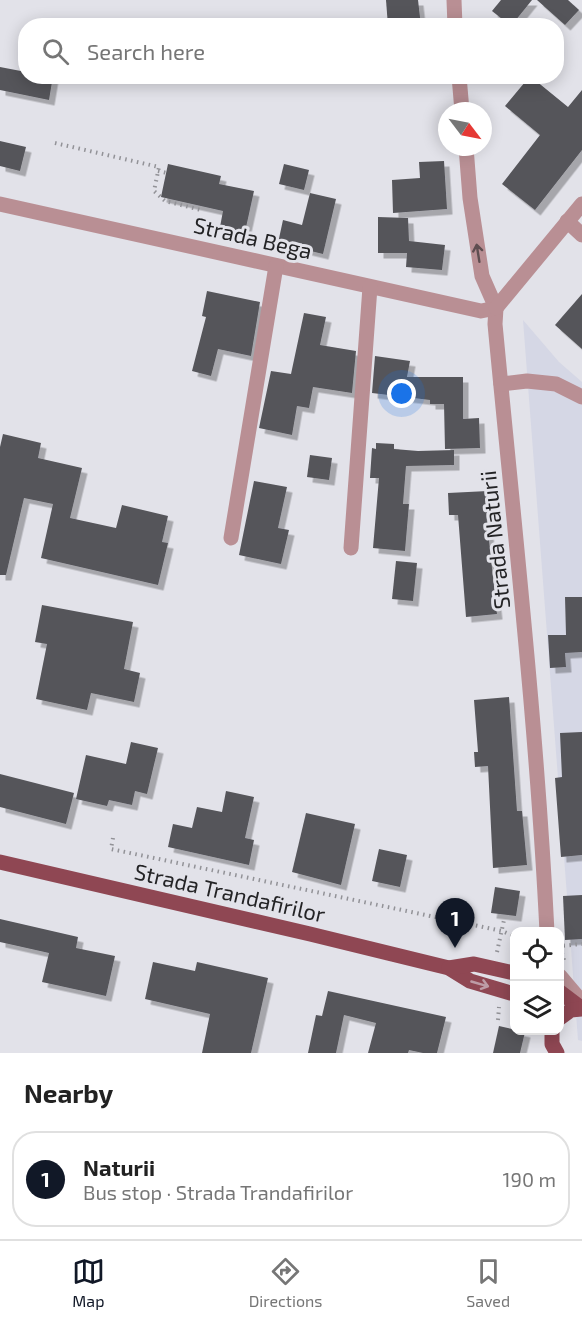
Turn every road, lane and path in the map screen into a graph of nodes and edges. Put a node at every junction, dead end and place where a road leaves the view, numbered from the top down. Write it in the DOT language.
graph roads {
  1 [pos="453,0"];
  2 [pos="454,18"];
  3 [pos="460,84"];
  4 [pos="461,102"];
  5 [pos="55,143"];
  6 [pos="466,156"];
  7 [pos="158,171"];
  8 [pos="167,173"];
  9 [pos="0,204"];
  10 [pos="582,204"];
  11 [pos="201,210"];
  12 [pos="567,221"];
  13 [pos="582,235"];
  14 [pos="276,266"];
  15 [pos="370,287"];
  16 [pos="496,308"];
  17 [pos="501,384"];
  18 [pos="582,397"];
  19 [pos="231,538"];
  20 [pos="351,548"];
  21 [pos="113,838"];
  22 [pos="0,862"];
  23 [pos="504,920"];
  24 [pos="547,927"];
  25 [pos="502,931"];
  26 [pos="510,934"];
  27 [pos="582,944"];
  28 [pos="564,946"];
  29 [pos="497,952"];
  30 [pos="449,968"];
  31 [pos="510,972"];
  32 [pos="564,981"];
  33 [pos="510,992"];
  34 [pos="564,995"];
  35 [pos="582,1007"];
  36 [pos="564,1015"];
  1 -- 2 [label="street"];
  3 -- 4 [label="street"];
  5 -- 7 [label="path"];
  16 -- 6 [label="street, Strada Naturii, one-way"];
  7 -- 8 [label="path"];
  7 -- 11 [label="path"];
  9 -- 14 [label="street, Strada Bega"];
  10 -- 12 [label="street"];
  12 -- 13 [label="street"];
  12 -- 16 [label="street"];
  14 -- 15 [label="street, Strada Bega"];
  14 -- 19 [label="street"];
  15 -- 16 [label="street, Strada Bega"];
  15 -- 20 [label="street"];
  16 -- 17 [label="street, Strada Naturii"];
  17 -- 18 [label="street"];
  17 -- 24 [label="street, Strada Naturii"];
  21 -- 25 [label="path"];
  22 -- 30 [label="main road, Strada Trandafirilor"];
  23 -- 25 [label="path"];
  25 -- 26 [label="path"];
  25 -- 29 [label="path"];
  27 -- 28 [label="path"];
  30 -- 31 [label="main road, Strada Trandafirilor"];
  30 -- 33 [label="main road, Strada Trandafirilor, one-way"];
  32 -- 35 [label="street"];
  34 -- 35 [label="main road"];
  35 -- 36 [label="main road"];
}
